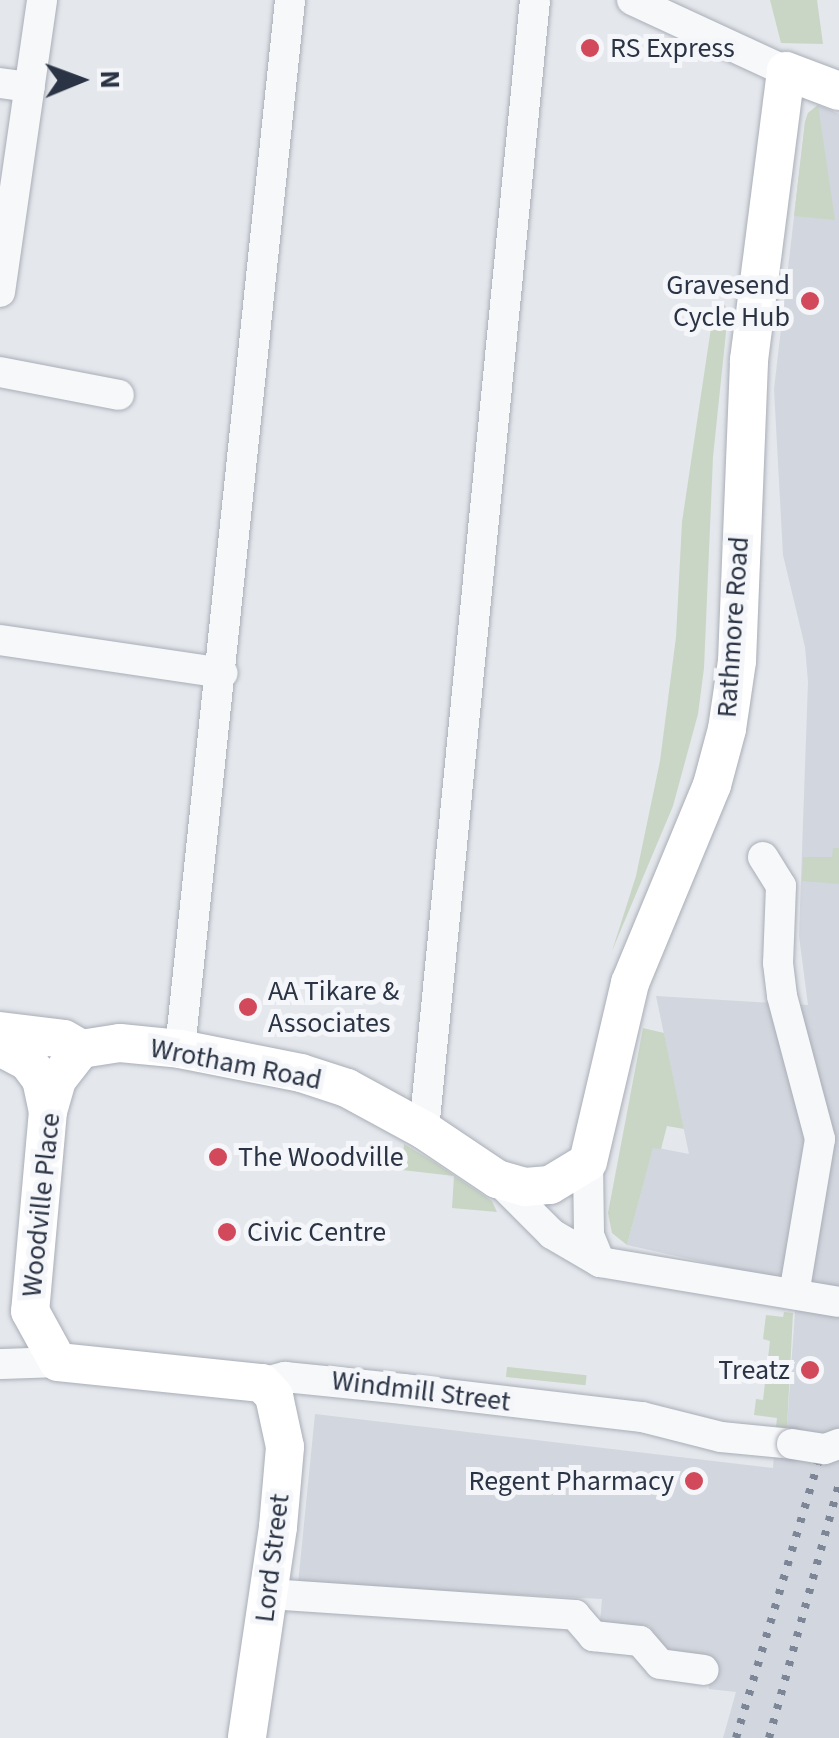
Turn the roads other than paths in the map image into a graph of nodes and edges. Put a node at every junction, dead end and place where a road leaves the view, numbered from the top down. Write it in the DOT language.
graph roads {
  1 [pos="42,0"];
  2 [pos="290,0"];
  3 [pos="535,0"];
  4 [pos="632,0"];
  5 [pos="786,71"];
  6 [pos="15,85"];
  7 [pos="832,89"];
  8 [pos="0,292"];
  9 [pos="0,372"];
  10 [pos="119,395"];
  11 [pos="0,640"];
  12 [pos="223,673"];
  13 [pos="763,857"];
  14 [pos="0,1031"];
  15 [pos="0,1047"];
  16 [pos="180,1049"];
  17 [pos="81,1050"];
  18 [pos="48,1111"];
  19 [pos="424,1130"];
  20 [pos="588,1162"];
  21 [pos="497,1179"];
  22 [pos="600,1262"];
  23 [pos="814,1298"];
  24 [pos="58,1362"];
  25 [pos="0,1364"];
  26 [pos="262,1383"];
  27 [pos="839,1444"];
  28 [pos="269,1594"];
  29 [pos="704,1670"];
  30 [pos="247,1738"];
  1 -- 6 [label="street"];
  2 -- 12 [label="street"];
  3 -- 19 [label="street"];
  4 -- 5 [label="street"];
  5 -- 7 [label="main road"];
  5 -- 20 [label="main road, Rathmore Road"];
  6 -- 8 [label="street"];
  9 -- 10 [label="street"];
  11 -- 12 [label="street"];
  12 -- 16 [label="street"];
  13 -- 23 [label="street"];
  14 -- 17 [label="main road, Wrotham Road"];
  15 -- 18 [label="main road"];
  16 -- 17 [label="main road, Wrotham Road"];
  16 -- 19 [label="main road, Wrotham Road"];
  17 -- 18 [label="main road, Woodville Place"];
  18 -- 24 [label="main road, Woodville Place"];
  19 -- 21 [label="main road, Wrotham Road"];
  20 -- 21 [label="main road"];
  20 -- 22 [label="street, Rathmore Road"];
  21 -- 22 [label="street, Wrotham Road"];
  22 -- 23 [label="street"];
  24 -- 25 [label="street, Windmill Street"];
  24 -- 26 [label="main road, Windmill Street"];
  26 -- 27 [label="street, Windmill Street, bridge"];
  26 -- 28 [label="main road, Lord Street"];
  28 -- 29 [label="street"];
  28 -- 30 [label="main road, Lord Street"];
}
